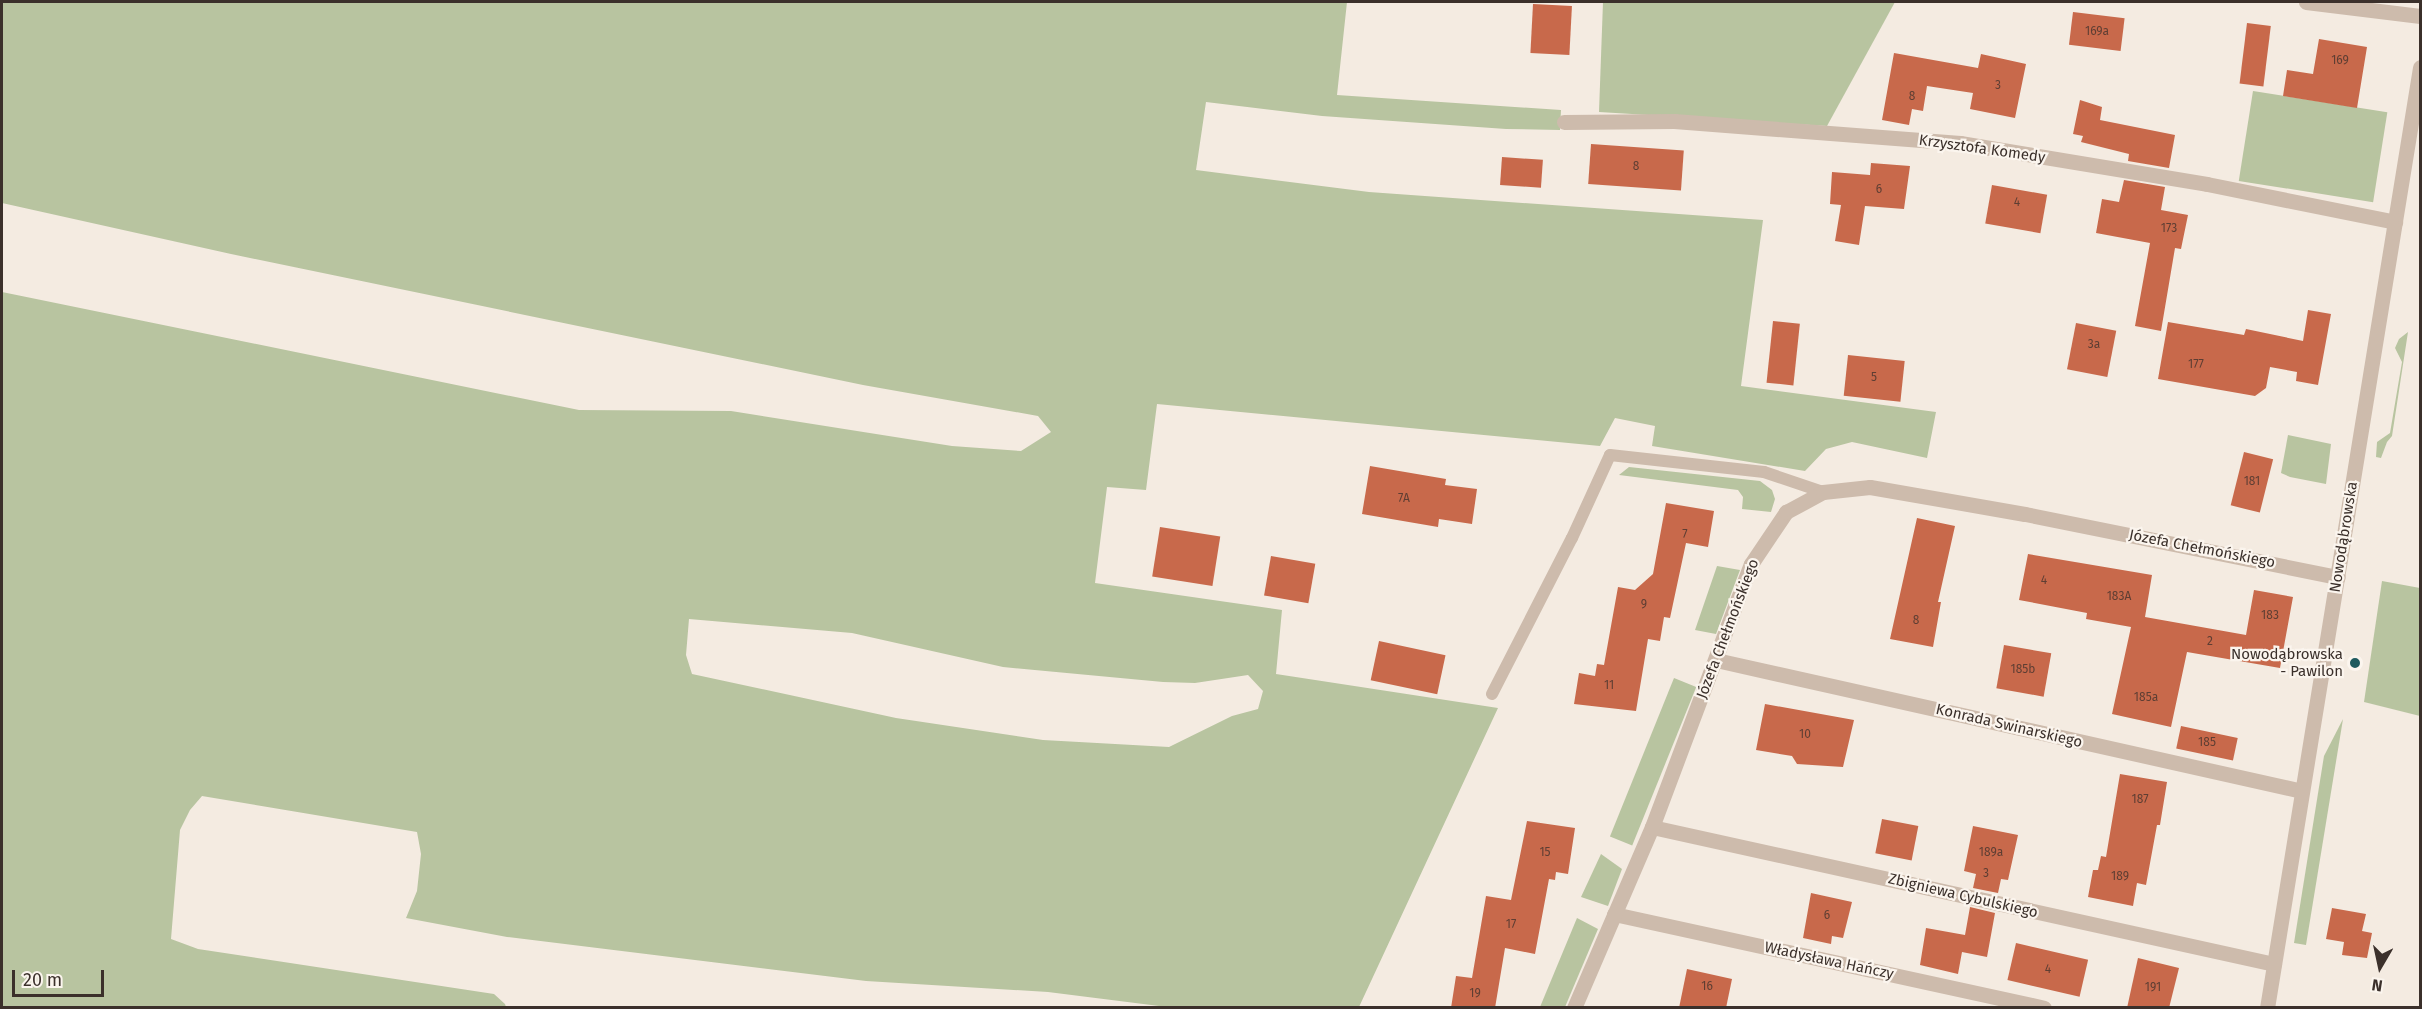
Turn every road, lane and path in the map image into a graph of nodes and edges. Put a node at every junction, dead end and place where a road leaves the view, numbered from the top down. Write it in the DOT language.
graph roads {
  1 [pos="2306,2"];
  2 [pos="2421,16"];
  3 [pos="2421,66"];
  4 [pos="1564,122"];
  5 [pos="2395,222"];
  6 [pos="1823,492"];
  7 [pos="2338,577"];
  8 [pos="1716,660"];
  9 [pos="1492,694"];
  10 [pos="2302,791"];
  11 [pos="1652,826"];
  12 [pos="1614,914"];
  13 [pos="2274,964"];
  14 [pos="1574,1008"];
  15 [pos="2044,1008"];
  16 [pos="2267,1008"];
  1 -- 2 [label="street"];
  3 -- 5 [label="street, Nowodąbrowska"];
  4 -- 5 [label="street, Krzysztofa Komedy"];
  5 -- 7 [label="street, Nowodąbrowska"];
  6 -- 7 [label="street, Józefa Chełmońskiego"];
  6 -- 8 [label="street, Józefa Chełmońskiego"];
  6 -- 9 [label="lane"];
  7 -- 10 [label="street, Nowodąbrowska"];
  8 -- 10 [label="street, Konrada Swinarskiego"];
  8 -- 11 [label="street, Józefa Chełmońskiego"];
  10 -- 13 [label="street, Nowodąbrowska"];
  11 -- 12 [label="street, Józefa Chełmońskiego"];
  11 -- 13 [label="street, Zbigniewa Cybulskiego"];
  12 -- 14 [label="street, Józefa Chełmońskiego"];
  12 -- 15 [label="street, Władysława Hańczy"];
  13 -- 16 [label="street, Nowodąbrowska"];
}
